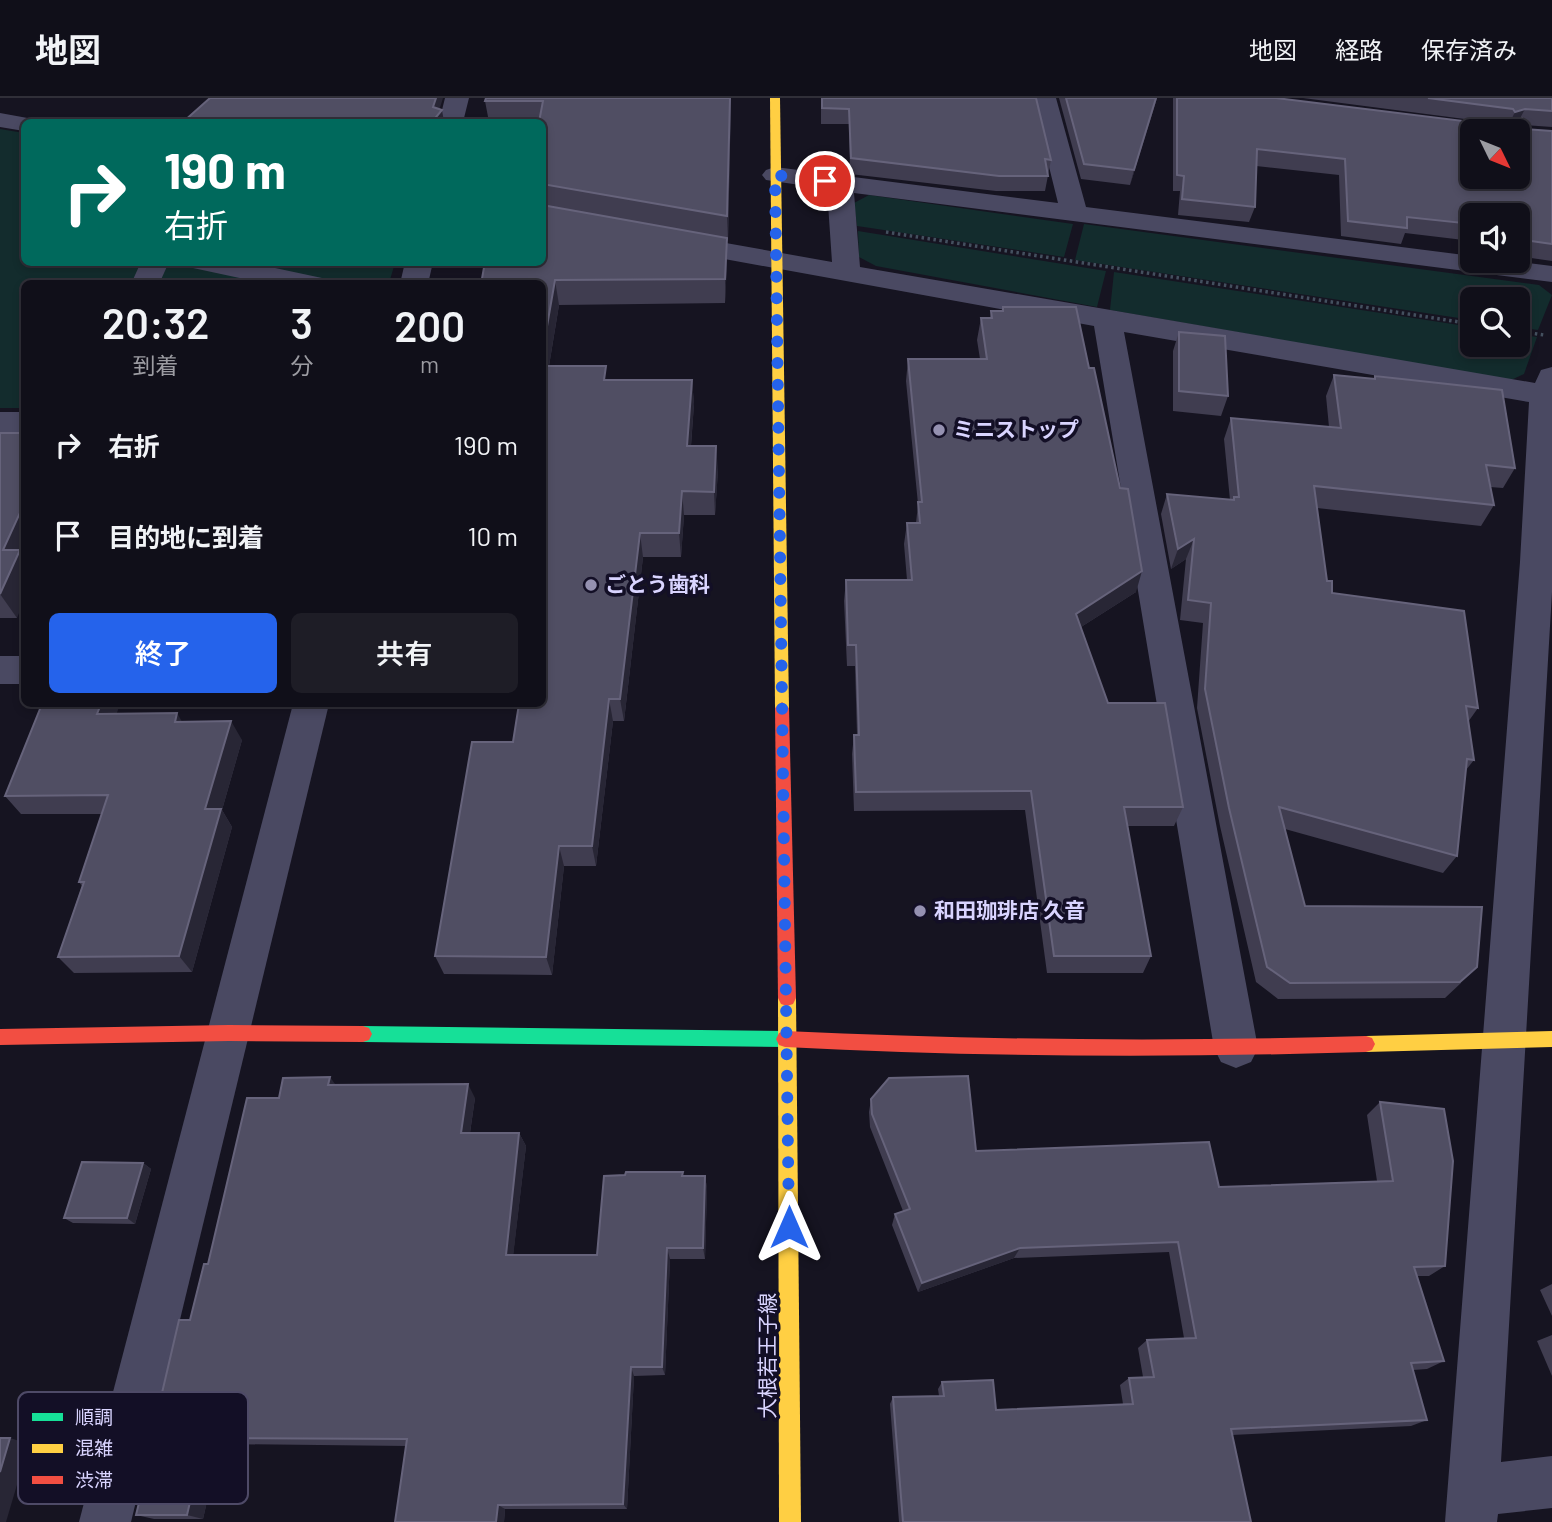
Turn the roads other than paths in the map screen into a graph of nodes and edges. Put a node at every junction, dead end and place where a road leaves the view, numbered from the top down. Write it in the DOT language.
graph roads {
  1 [pos="457,98"];
  2 [pos="775,98"];
  3 [pos="1044,98"];
  4 [pos="453,119"];
  5 [pos="0,120"];
  6 [pos="21,124"];
  7 [pos="775,175"];
  8 [pos="840,183"];
  9 [pos="1074,213"];
  10 [pos="648,237"];
  11 [pos="775,260"];
  12 [pos="223,266"];
  13 [pos="847,273"];
  14 [pos="1552,274"];
  15 [pos="292,280"];
  16 [pos="1107,320"];
  17 [pos="1549,386"];
  18 [pos="0,422"];
  19 [pos="21,422"];
  20 [pos="1545,561"];
  21 [pos="0,670"];
  22 [pos="21,670"];
  23 [pos="310,707"];
  24 [pos="229,1033"];
  25 [pos="0,1037"];
  26 [pos="788,1039"];
  27 [pos="1552,1039"];
  28 [pos="1503,1041"];
  29 [pos="1236,1048"];
  30 [pos="138,1392"];
  31 [pos="1552,1482"];
  32 [pos="110,1504"];
  33 [pos="1472,1506"];
  34 [pos="105,1522"];
  35 [pos="790,1522"];
  1 -- 4 [label="street"];
  2 -- 7 [label="street, 大根若王子線"];
  3 -- 9 [label="street"];
  5 -- 6 [label="street"];
  7 -- 8 [label="street"];
  7 -- 11 [label="street, 大根若王子線"];
  8 -- 9 [label="street"];
  8 -- 13 [label="street"];
  9 -- 14 [label="street"];
  10 -- 11 [label="street"];
  11 -- 13 [label="street"];
  11 -- 26 [label="street, 大根若王子線"];
  12 -- 15 [label="street"];
  13 -- 16 [label="street"];
  16 -- 17 [label="street"];
  16 -- 29 [label="street"];
  17 -- 20 [label="street"];
  18 -- 19 [label="street"];
  20 -- 28 [label="street"];
  21 -- 22 [label="street"];
  23 -- 24 [label="street"];
  24 -- 25 [label="street"];
  24 -- 26 [label="street"];
  24 -- 30 [label="street"];
  26 -- 29 [label="street"];
  26 -- 35 [label="street, 大根若王子線"];
  27 -- 28 [label="street"];
  28 -- 29 [label="street"];
  28 -- 33 [label="street"];
  31 -- 33 [label="street"];
  32 -- 34 [label="street"];
}
